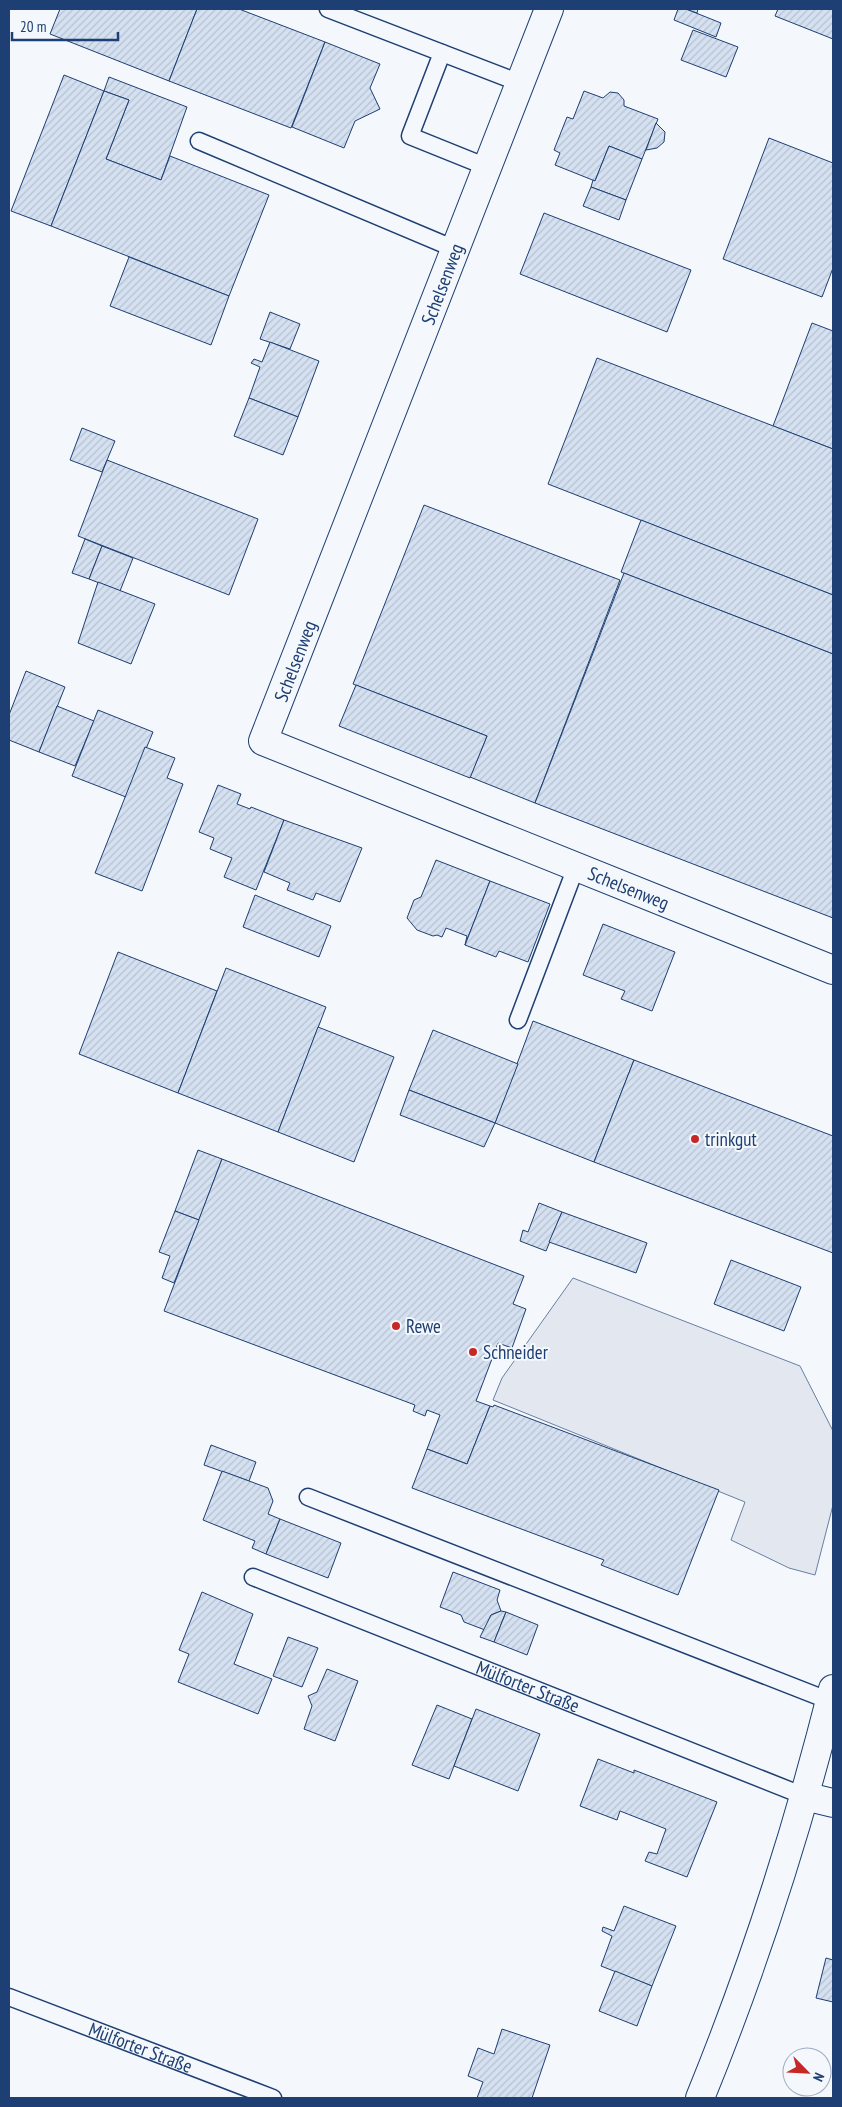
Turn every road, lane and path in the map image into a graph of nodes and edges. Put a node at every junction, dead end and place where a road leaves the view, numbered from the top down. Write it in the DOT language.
graph roads {
  1 [pos="328,9"];
  2 [pos="549,9"];
  3 [pos="442,53"];
  4 [pos="520,83"];
  5 [pos="199,141"];
  6 [pos="487,167"];
  7 [pos="455,248"];
  8 [pos="576,867"];
  9 [pos="833,970"];
  10 [pos="518,1020"];
  11 [pos="308,1497"];
  12 [pos="253,1577"];
  13 [pos="832,1695"];
  14 [pos="804,1796"];
  15 [pos="833,1803"];
  16 [pos="9,1997"];
  17 [pos="273,2098"];
  18 [pos="700,2098"];
  1 -- 3 [label="lane"];
  2 -- 4 [label="street, Schelsenweg"];
  3 -- 4 [label="lane"];
  3 -- 6 [label="lane"];
  4 -- 6 [label="street, Schelsenweg"];
  5 -- 7 [label="lane"];
  6 -- 7 [label="street, Schelsenweg"];
  7 -- 8 [label="street, Schelsenweg"];
  8 -- 9 [label="street, Schelsenweg"];
  8 -- 10 [label="lane"];
  11 -- 13 [label="lane"];
  12 -- 14 [label="lane, Mülforter Straße"];
  13 -- 14 [label="street"];
  14 -- 15 [label="street"];
  14 -- 18 [label="street"];
  16 -- 17 [label="lane, Mülforter Straße"];
}
